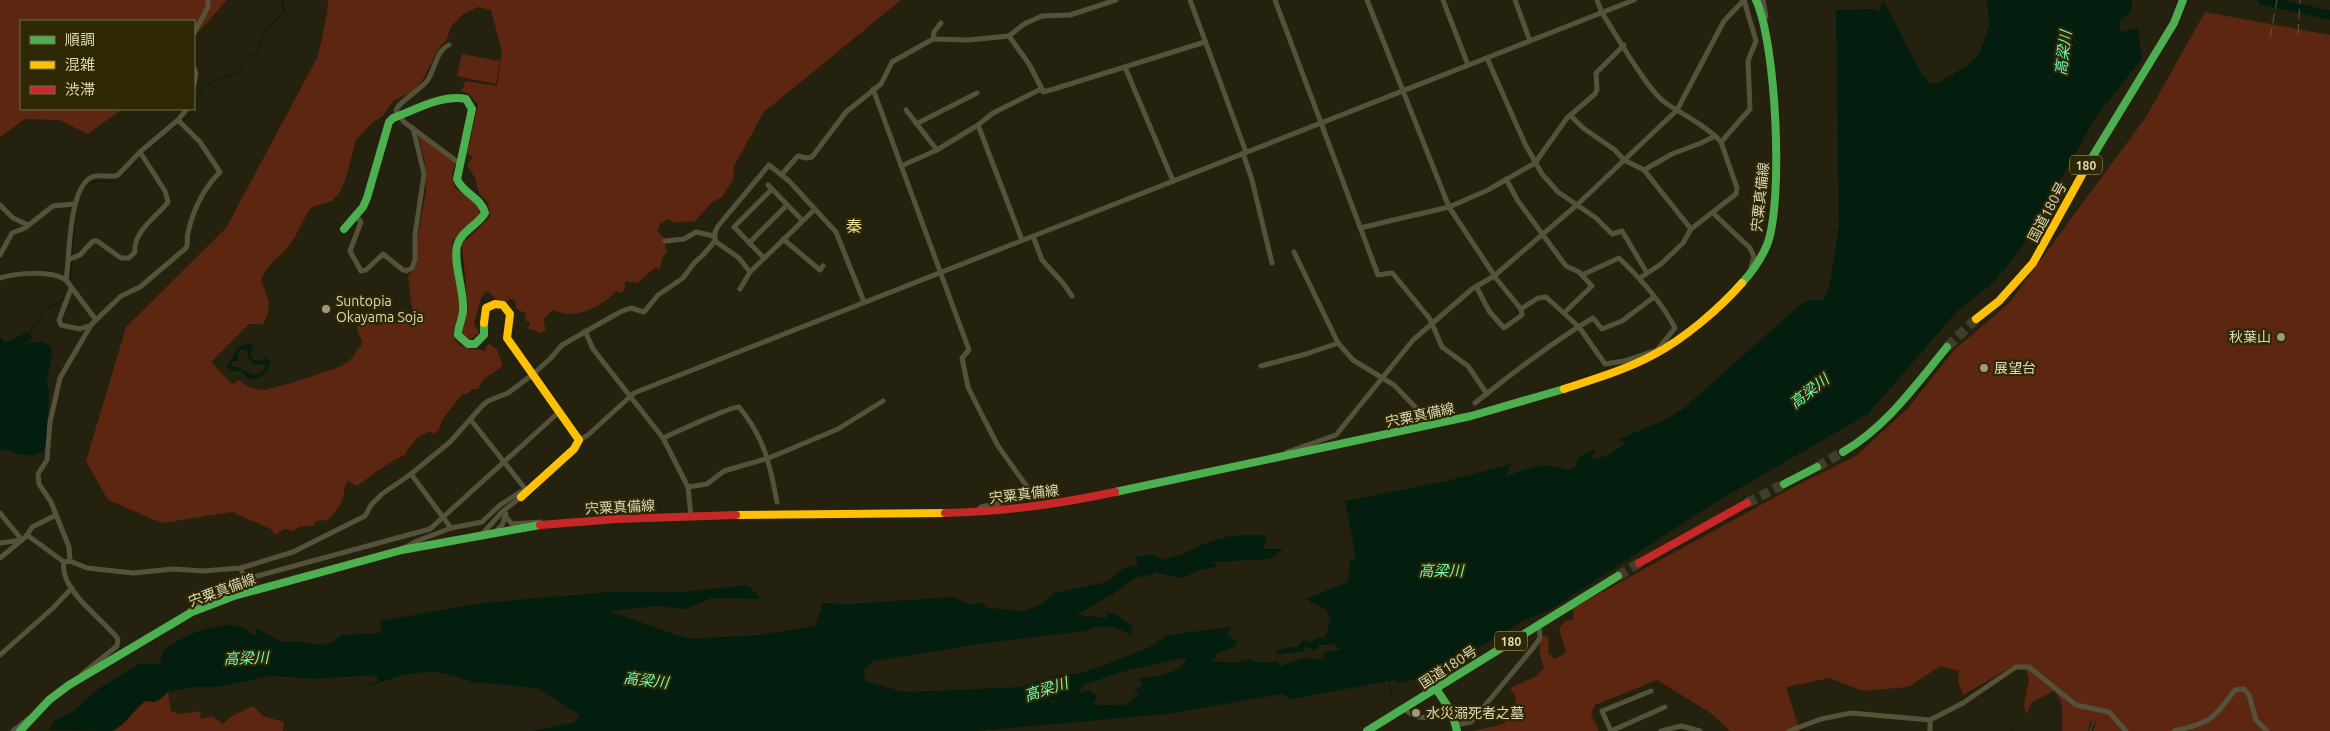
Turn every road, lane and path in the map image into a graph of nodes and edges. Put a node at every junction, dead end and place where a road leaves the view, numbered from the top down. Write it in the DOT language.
graph roads {
  1 [pos="208,0"];
  2 [pos="1116,0"];
  3 [pos="1190,0"];
  4 [pos="1275,0"];
  5 [pos="1367,0"];
  6 [pos="1444,0"];
  7 [pos="1515,0"];
  8 [pos="1596,0"];
  9 [pos="1634,0"];
  10 [pos="1744,0"];
  11 [pos="1756,0"];
  12 [pos="1763,0"];
  13 [pos="2183,0"];
  14 [pos="1602,13"];
  15 [pos="941,23"];
  16 [pos="195,31"];
  17 [pos="1009,36"];
  18 [pos="933,39"];
  19 [pos="1768,40"];
  20 [pos="1530,41"];
  21 [pos="1205,42"];
  22 [pos="449,45"];
  23 [pos="1624,45"];
  24 [pos="1487,58"];
  25 [pos="1468,65"];
  26 [pos="1125,67"];
  27 [pos="1042,89"];
  28 [pos="873,90"];
  29 [pos="1404,90"];
  30 [pos="977,93"];
  31 [pos="186,110"];
  32 [pos="906,110"];
  33 [pos="1677,110"];
  34 [pos="398,116"];
  35 [pos="1570,116"];
  36 [pos="178,120"];
  37 [pos="1322,123"];
  38 [pos="916,124"];
  39 [pos="978,125"];
  40 [pos="413,128"];
  41 [pos="1715,136"];
  42 [pos="1721,142"];
  43 [pos="937,150"];
  44 [pos="140,152"];
  45 [pos="1245,153"];
  46 [pos="1624,160"];
  47 [pos="1535,163"];
  48 [pos="459,164"];
  49 [pos="901,166"];
  50 [pos="1644,170"];
  51 [pos="782,174"];
  52 [pos="1506,179"];
  53 [pos="1173,181"];
  54 [pos="74,204"];
  55 [pos="1578,204"];
  56 [pos="0,205"];
  57 [pos="787,205"];
  58 [pos="1448,207"];
  59 [pos="815,209"];
  60 [pos="1713,212"];
  61 [pos="356,215"];
  62 [pos="802,220"];
  63 [pos="28,225"];
  64 [pos="1360,228"];
  65 [pos="344,229"];
  66 [pos="1691,229"];
  67 [pos="1543,233"];
  68 [pos="1033,236"];
  69 [pos="715,238"];
  70 [pos="783,239"];
  71 [pos="1022,240"];
  72 [pos="665,241"];
  73 [pos="749,243"];
  74 [pos="1294,252"];
  75 [pos="0,255"];
  76 [pos="72,258"];
  77 [pos="764,258"];
  78 [pos="1272,263"];
  79 [pos="823,266"];
  80 [pos="1753,271"];
  81 [pos="750,272"];
  82 [pos="940,272"];
  83 [pos="1647,273"];
  84 [pos="1494,275"];
  85 [pos="1582,275"];
  86 [pos="0,278"];
  87 [pos="1640,278"];
  88 [pos="66,280"];
  89 [pos="1476,286"];
  90 [pos="72,289"];
  91 [pos="740,289"];
  92 [pos="1072,296"];
  93 [pos="1654,297"];
  94 [pos="864,302"];
  95 [pos="1520,309"];
  96 [pos="1565,312"];
  97 [pos="1976,319"];
  98 [pos="96,320"];
  99 [pos="1432,323"];
  100 [pos="91,325"];
  101 [pos="1579,327"];
  102 [pos="585,331"];
  103 [pos="1338,343"];
  104 [pos="1947,347"];
  105 [pos="1657,351"];
  106 [pos="1261,366"];
  107 [pos="532,375"];
  108 [pos="1382,376"];
  109 [pos="1487,394"];
  110 [pos="629,396"];
  111 [pos="883,401"];
  112 [pos="1476,403"];
  113 [pos="559,412"];
  114 [pos="1423,416"];
  115 [pos="470,419"];
  116 [pos="663,438"];
  117 [pos="579,440"];
  118 [pos="1843,452"];
  119 [pos="769,458"];
  120 [pos="1276,458"];
  121 [pos="504,462"];
  122 [pos="1816,467"];
  123 [pos="411,474"];
  124 [pos="1784,484"];
  125 [pos="688,487"];
  126 [pos="524,492"];
  127 [pos="777,502"];
  128 [pos="1747,503"];
  129 [pos="976,512"];
  130 [pos="0,513"];
  131 [pos="56,515"];
  132 [pos="502,516"];
  133 [pos="444,517"];
  134 [pos="691,517"];
  135 [pos="545,524"];
  136 [pos="451,528"];
  137 [pos="500,530"];
  138 [pos="482,534"];
  139 [pos="28,535"];
  140 [pos="22,540"];
  141 [pos="0,543"];
  142 [pos="402,550"];
  143 [pos="0,558"];
  144 [pos="67,562"];
  145 [pos="1642,562"];
  146 [pos="241,568"];
  147 [pos="1618,576"];
  148 [pos="243,578"];
  149 [pos="72,588"];
  150 [pos="180,619"];
  151 [pos="1539,624"];
  152 [pos="0,655"];
  153 [pos="77,680"];
  154 [pos="1437,690"];
  155 [pos="1651,691"];
  156 [pos="1666,707"];
  157 [pos="1405,709"];
  158 [pos="1452,713"];
  159 [pos="31,719"];
  160 [pos="1930,720"];
  161 [pos="1457,728"];
  162 [pos="13,731"];
  163 [pos="20,731"];
  164 [pos="1367,731"];
  165 [pos="1611,731"];
  166 [pos="1662,731"];
  167 [pos="1700,731"];
  168 [pos="1789,731"];
  169 [pos="1930,731"];
  170 [pos="2126,731"];
  171 [pos="2174,731"];
  172 [pos="2267,731"];
  1 -- 16 [label="street"];
  2 -- 17 [label="street"];
  3 -- 21 [label="street"];
  4 -- 37 [label="street"];
  5 -- 29 [label="street"];
  6 -- 25 [label="street"];
  7 -- 20 [label="street"];
  8 -- 14 [label="street"];
  9 -- 14 [label="street"];
  10 -- 33 [label="street"];
  10 -- 42 [label="street"];
  11 -- 19 [label="main road, 宍粟真備線"];
  12 -- 19 [label="street"];
  13 -- 97 [label="main road, 国道180号 / 180"];
  14 -- 20 [label="street"];
  14 -- 23 [label="street"];
  15 -- 18 [label="street"];
  17 -- 18 [label="street"];
  17 -- 27 [label="street"];
  18 -- 28 [label="street"];
  19 -- 80 [label="main road, 宍粟真備線"];
  20 -- 24 [label="street"];
  21 -- 26 [label="street"];
  21 -- 45 [label="street"];
  22 -- 34 [label="street"];
  23 -- 33 [label="street"];
  23 -- 35 [label="street"];
  24 -- 25 [label="street"];
  24 -- 47 [label="street"];
  25 -- 29 [label="street"];
  26 -- 27 [label="street"];
  26 -- 53 [label="street"];
  27 -- 39 [label="street"];
  28 -- 49 [label="street"];
  28 -- 51 [label="street"];
  29 -- 37 [label="street"];
  29 -- 58 [label="street"];
  30 -- 38 [label="street"];
  31 -- 36 [label="street"];
  32 -- 38 [label="street"];
  33 -- 41 [label="street"];
  33 -- 46 [label="street"];
  34 -- 40 [label="street"];
  34 -- 48 [label="main road"];
  34 -- 61 [label="main road"];
  35 -- 46 [label="street"];
  35 -- 47 [label="street"];
  36 -- 44 [label="street"];
  36 -- 98 [label="street"];
  37 -- 45 [label="street"];
  37 -- 64 [label="street"];
  38 -- 43 [label="street"];
  39 -- 43 [label="street"];
  39 -- 71 [label="street"];
  40 -- 48 [label="street"];
  40 -- 61 [label="street"];
  41 -- 42 [label="street"];
  41 -- 50 [label="street"];
  42 -- 60 [label="street"];
  43 -- 49 [label="street"];
  44 -- 54 [label="street"];
  44 -- 76 [label="street"];
  45 -- 53 [label="street"];
  45 -- 78 [label="street"];
  46 -- 50 [label="street"];
  46 -- 55 [label="street"];
  47 -- 52 [label="street"];
  47 -- 55 [label="street"];
  48 -- 107 [label="main road"];
  49 -- 82 [label="street"];
  50 -- 66 [label="street"];
  51 -- 59 [label="street"];
  51 -- 69 [label="street"];
  52 -- 58 [label="street"];
  52 -- 67 [label="street"];
  53 -- 68 [label="street"];
  54 -- 63 [label="street"];
  54 -- 76 [label="street"];
  55 -- 67 [label="street"];
  55 -- 83 [label="street"];
  56 -- 63 [label="street"];
  57 -- 62 [label="street"];
  57 -- 73 [label="street"];
  57 -- 73 [label="street"];
  58 -- 64 [label="street"];
  58 -- 84 [label="street"];
  59 -- 62 [label="street"];
  59 -- 94 [label="street"];
  60 -- 66 [label="street"];
  60 -- 80 [label="street"];
  61 -- 65 [label="main road"];
  62 -- 70 [label="street"];
  63 -- 75 [label="street"];
  64 -- 99 [label="street"];
  66 -- 83 [label="street"];
  67 -- 84 [label="street"];
  67 -- 85 [label="street"];
  68 -- 71 [label="street"];
  68 -- 92 [label="street"];
  69 -- 72 [label="street"];
  69 -- 81 [label="street"];
  69 -- 102 [label="street"];
  70 -- 77 [label="street"];
  70 -- 79 [label="street"];
  71 -- 82 [label="street"];
  73 -- 77 [label="street"];
  74 -- 103 [label="street"];
  76 -- 88 [label="street"];
  77 -- 81 [label="street"];
  80 -- 105 [label="main road, 宍粟真備線"];
  81 -- 91 [label="street"];
  82 -- 94 [label="street"];
  82 -- 129 [label="street"];
  83 -- 87 [label="street"];
  84 -- 89 [label="street"];
  84 -- 95 [label="street"];
  85 -- 87 [label="street"];
  85 -- 96 [label="street"];
  86 -- 88 [label="street"];
  87 -- 93 [label="street"];
  88 -- 90 [label="street"];
  89 -- 95 [label="street"];
  89 -- 99 [label="street"];
  90 -- 98 [label="street"];
  90 -- 100 [label="street"];
  93 -- 101 [label="street"];
  93 -- 105 [label="street"];
  94 -- 110 [label="street"];
  95 -- 96 [label="street"];
  96 -- 101 [label="street"];
  98 -- 100 [label="street"];
  99 -- 108 [label="street"];
  99 -- 109 [label="street"];
  100 -- 131 [label="street"];
  101 -- 105 [label="street"];
  101 -- 109 [label="street"];
  102 -- 107 [label="street"];
  102 -- 110 [label="street"];
  103 -- 106 [label="street"];
  103 -- 108 [label="street"];
  104 -- 118 [label="main road"];
  105 -- 120 [label="main road, 宍粟真備線"];
  107 -- 113 [label="main road"];
  107 -- 115 [label="street"];
  108 -- 114 [label="street"];
  108 -- 120 [label="street"];
  109 -- 112 [label="street"];
  110 -- 116 [label="street"];
  110 -- 117 [label="street"];
  111 -- 119 [label="street"];
  113 -- 117 [label="main road"];
  113 -- 121 [label="street"];
  115 -- 121 [label="street"];
  115 -- 123 [label="street"];
  116 -- 119 [label="street"];
  116 -- 125 [label="street"];
  117 -- 126 [label="main road"];
  119 -- 125 [label="street"];
  119 -- 127 [label="street"];
  120 -- 129 [label="main road, 宍粟真備線"];
  121 -- 126 [label="street"];
  121 -- 133 [label="street"];
  122 -- 124 [label="main road"];
  123 -- 133 [label="street"];
  123 -- 146 [label="street"];
  125 -- 134 [label="street"];
  126 -- 132 [label="street"];
  126 -- 136 [label="street"];
  128 -- 145 [label="main road"];
  129 -- 134 [label="main road, 宍粟真備線"];
  130 -- 140 [label="street"];
  131 -- 139 [label="street"];
  131 -- 144 [label="street"];
  132 -- 135 [label="street"];
  132 -- 137 [label="street"];
  132 -- 138 [label="street"];
  133 -- 136 [label="street"];
  133 -- 148 [label="street"];
  134 -- 135 [label="main road, 宍粟真備線"];
  135 -- 137 [label="main road, 宍粟真備線"];
  136 -- 142 [label="street"];
  137 -- 138 [label="main road, 宍粟真備線"];
  138 -- 142 [label="main road, 宍粟真備線"];
  139 -- 140 [label="street"];
  139 -- 144 [label="street"];
  140 -- 141 [label="street"];
  140 -- 143 [label="street"];
  142 -- 150 [label="main road, 宍粟真備線"];
  144 -- 146 [label="street"];
  144 -- 149 [label="street"];
  146 -- 148 [label="street"];
  147 -- 151 [label="main road, 国道180号 / 180"];
  148 -- 150 [label="street"];
  149 -- 152 [label="street"];
  149 -- 153 [label="street"];
  150 -- 153 [label="main road, 宍粟真備線"];
  151 -- 154 [label="main road, 国道180号 / 180"];
  151 -- 161 [label="street"];
  153 -- 159 [label="main road, 宍粟真備線"];
  154 -- 157 [label="main road, 国道180号 / 180"];
  154 -- 158 [label="main road"];
  155 -- 165 [label="street"];
  156 -- 165 [label="street"];
  157 -- 158 [label="street"];
  157 -- 164 [label="main road, 国道180号 / 180"];
  158 -- 161 [label="main road"];
  159 -- 162 [label="street"];
  159 -- 163 [label="main road, 宍粟真備線"];
  160 -- 168 [label="street"];
  160 -- 169 [label="street"];
  160 -- 170 [label="street"];
  166 -- 167 [label="street"];
  171 -- 172 [label="street"];
}
